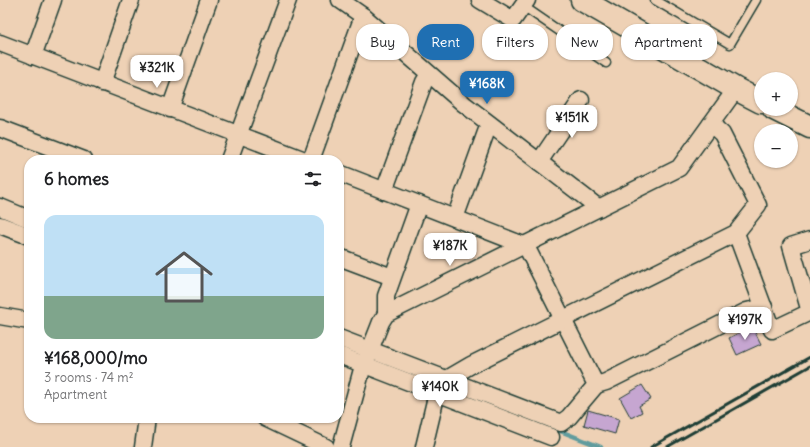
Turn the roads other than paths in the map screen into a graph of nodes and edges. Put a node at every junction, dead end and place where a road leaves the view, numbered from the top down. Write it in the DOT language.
graph roads {
  1 [pos="53,0"];
  2 [pos="131,0"];
  3 [pos="208,0"];
  4 [pos="288,0"];
  5 [pos="340,0"];
  6 [pos="480,0"];
  7 [pos="582,0"];
  8 [pos="655,0"];
  9 [pos="756,0"];
  10 [pos="525,3"];
  11 [pos="363,16"];
  12 [pos="0,43"];
  13 [pos="33,56"];
  14 [pos="606,63"];
  15 [pos="429,74"];
  16 [pos="102,83"];
  17 [pos="736,90"];
  18 [pos="754,99"];
  19 [pos="581,100"];
  20 [pos="170,109"];
  21 [pos="788,116"];
  22 [pos="489,124"];
  23 [pos="711,124"];
  24 [pos="810,127"];
  25 [pos="0,128"];
  26 [pos="239,134"];
  27 [pos="71,155"];
  28 [pos="231,155"];
  29 [pos="292,155"];
  30 [pos="313,155"];
  31 [pos="539,162"];
  32 [pos="344,175"];
  33 [pos="384,191"];
  34 [pos="419,204"];
  35 [pos="0,207"];
  36 [pos="599,208"];
  37 [pos="24,217"];
  38 [pos="455,218"];
  39 [pos="0,225"];
  40 [pos="736,233"];
  41 [pos="24,234"];
  42 [pos="810,240"];
  43 [pos="526,246"];
  44 [pos="344,259"];
  45 [pos="392,278"];
  46 [pos="764,307"];
  47 [pos="386,314"];
  48 [pos="0,316"];
  49 [pos="563,319"];
  50 [pos="24,320"];
  51 [pos="344,341"];
  52 [pos="344,355"];
  53 [pos="367,357"];
  54 [pos="596,385"];
  55 [pos="443,386"];
  56 [pos="146,423"];
  57 [pos="275,423"];
  58 [pos="552,433"];
  59 [pos="143,447"];
  60 [pos="326,447"];
  61 [pos="341,447"];
  62 [pos="424,447"];
  1 -- 13 [label="street"];
  2 -- 16 [label="street"];
  3 -- 20 [label="street"];
  4 -- 26 [label="street"];
  5 -- 11 [label="street"];
  6 -- 10 [label="street"];
  7 -- 17 [label="street"];
  8 -- 9 [label="lane"];
  10 -- 14 [label="lane"];
  11 -- 15 [label="street"];
  11 -- 30 [label="street"];
  12 -- 13 [label="street"];
  13 -- 16 [label="street"];
  15 -- 22 [label="street"];
  15 -- 33 [label="street"];
  16 -- 20 [label="street"];
  17 -- 18 [label="street"];
  17 -- 23 [label="street"];
  19 -- 31 [label="street"];
  20 -- 26 [label="street"];
  21 -- 24 [label="street"];
  22 -- 31 [label="street"];
  22 -- 38 [label="street"];
  23 -- 36 [label="street"];
  23 -- 40 [label="street"];
  25 -- 27 [label="street"];
  26 -- 28 [label="street"];
  26 -- 29 [label="street"];
  31 -- 36 [label="street"];
  32 -- 33 [label="street"];
  33 -- 34 [label="street"];
  34 -- 38 [label="street"];
  34 -- 45 [label="street"];
  35 -- 37 [label="street"];
  36 -- 43 [label="street"];
  38 -- 43 [label="street"];
  39 -- 41 [label="street"];
  40 -- 46 [label="street"];
  40 -- 49 [label="street"];
  42 -- 46 [label="street"];
  43 -- 47 [label="street"];
  43 -- 49 [label="street"];
  44 -- 45 [label="street"];
  45 -- 47 [label="street"];
  46 -- 54 [label="street"];
  47 -- 53 [label="street"];
  48 -- 50 [label="street"];
  49 -- 54 [label="street"];
  49 -- 55 [label="street"];
  51 -- 53 [label="street"];
  52 -- 53 [label="street"];
  53 -- 55 [label="street"];
  53 -- 61 [label="street"];
  54 -- 58 [label="street"];
  55 -- 58 [label="street"];
  55 -- 62 [label="street"];
  56 -- 59 [label="street"];
  57 -- 60 [label="street"];
}
